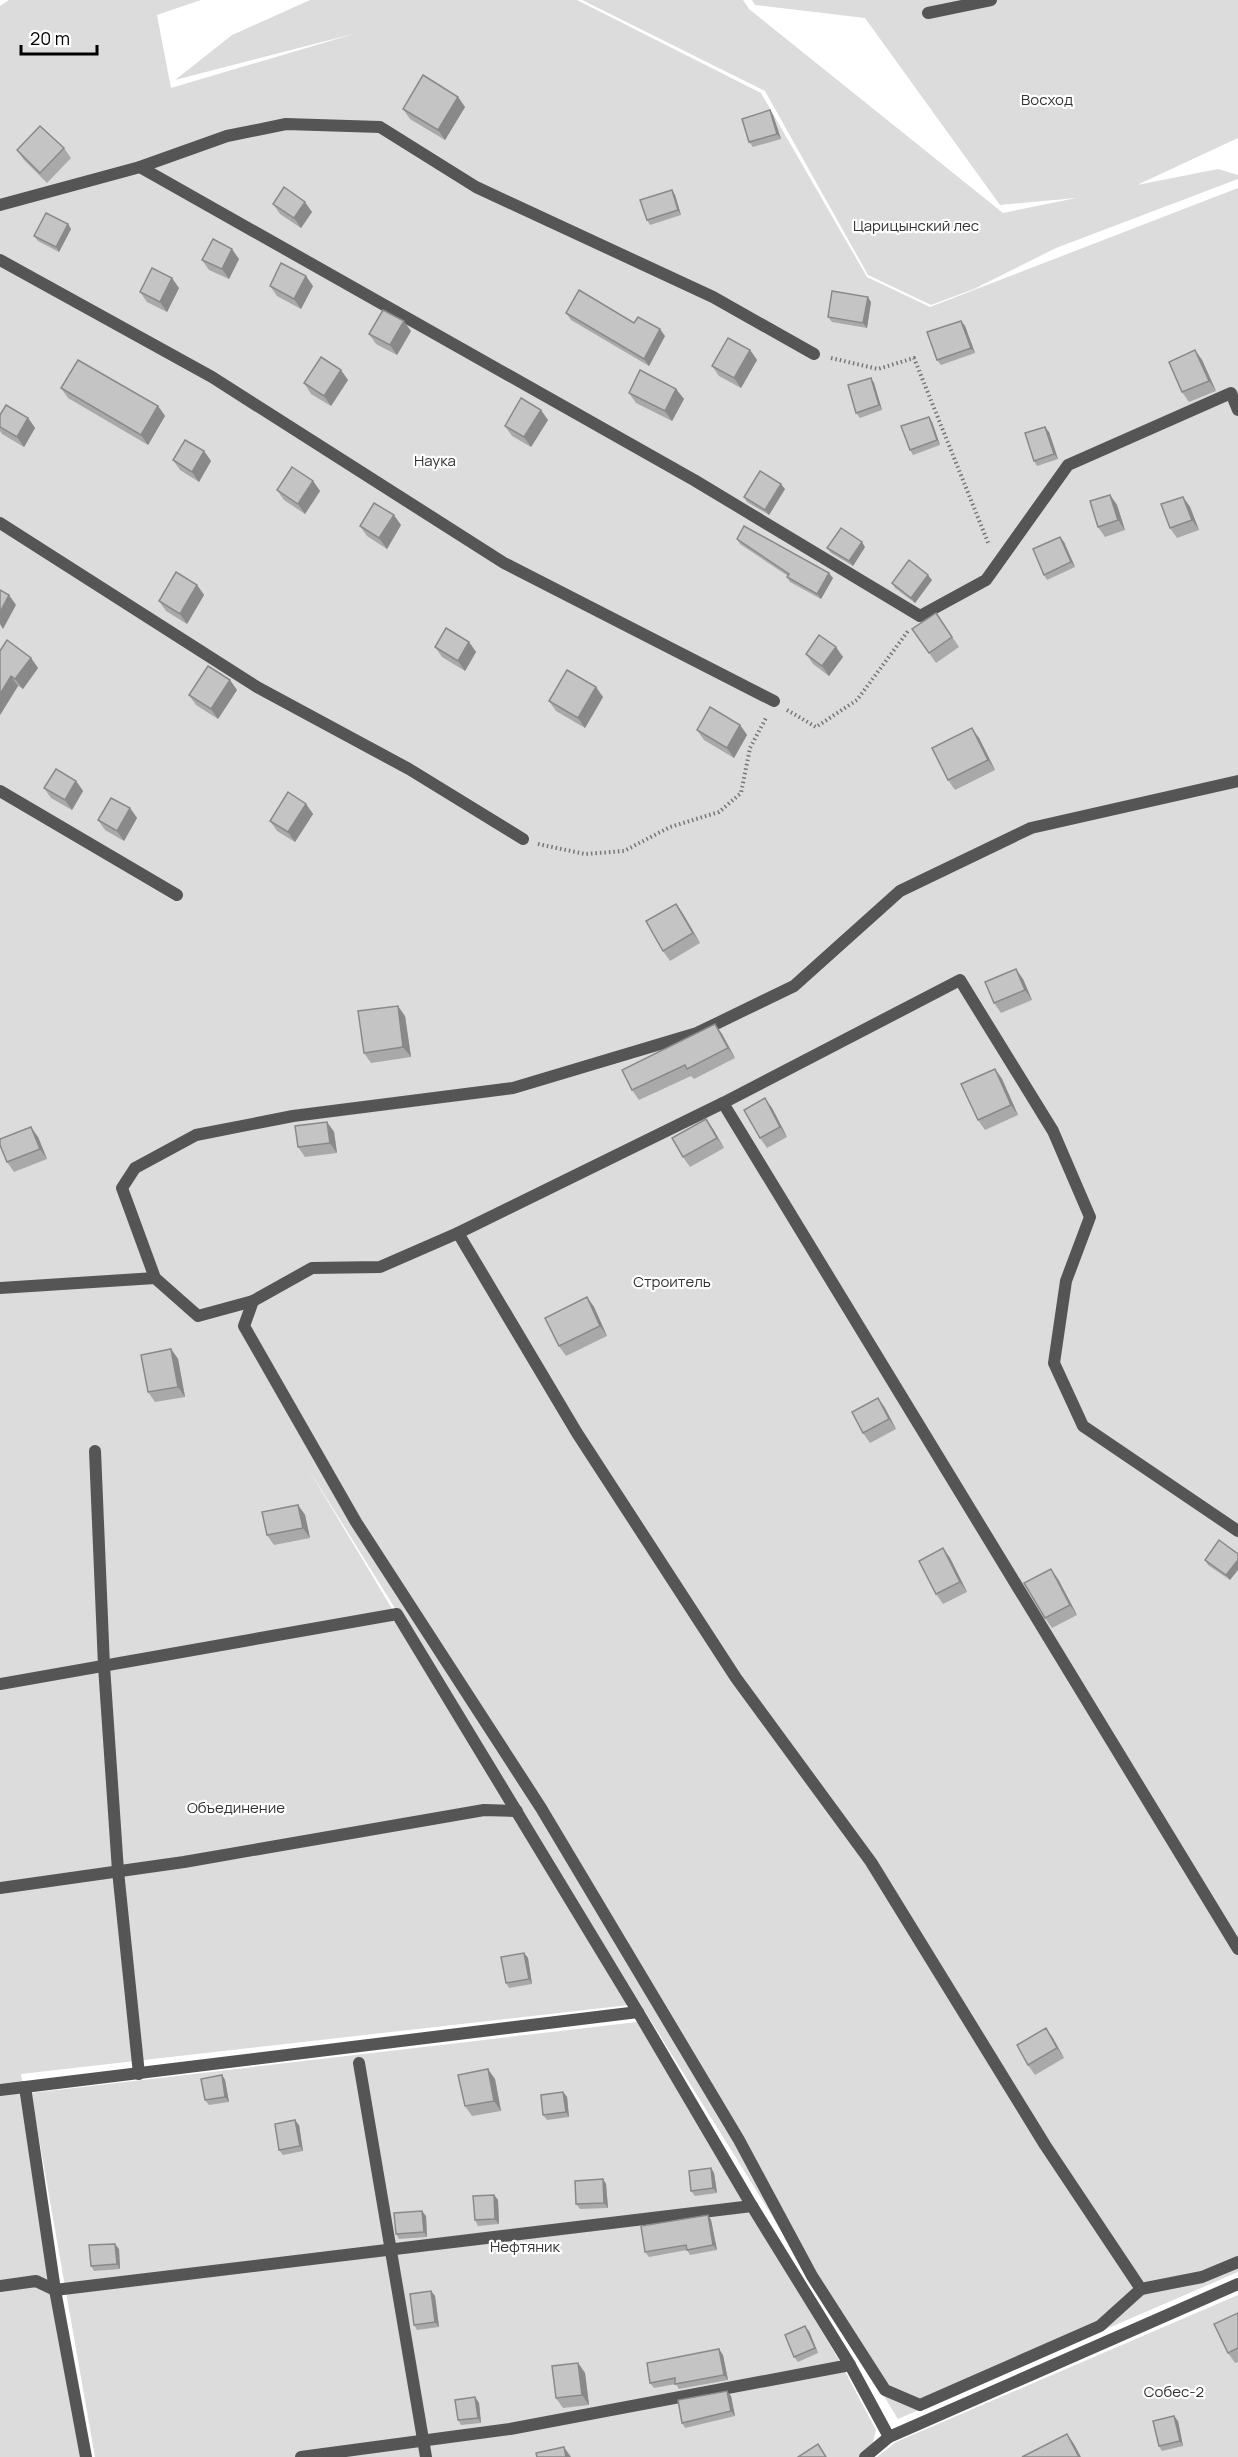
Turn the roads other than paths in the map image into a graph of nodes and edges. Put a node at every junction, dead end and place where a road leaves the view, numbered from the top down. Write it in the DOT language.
graph roads {
  1 [pos="991,0"];
  2 [pos="928,13"];
  3 [pos="140,167"];
  4 [pos="0,205"];
  5 [pos="0,260"];
  6 [pos="814,354"];
  7 [pos="1238,410"];
  8 [pos="0,523"];
  9 [pos="774,701"];
  10 [pos="1238,781"];
  11 [pos="0,791"];
  12 [pos="523,839"];
  13 [pos="177,895"];
  14 [pos="723,1103"];
  15 [pos="458,1233"];
  16 [pos="155,1278"];
  17 [pos="0,1288"];
  18 [pos="253,1301"];
  19 [pos="95,1451"];
  20 [pos="1238,1531"];
  21 [pos="104,1666"];
  22 [pos="0,1684"];
  23 [pos="517,1811"];
  24 [pos="118,1871"];
  25 [pos="0,1888"];
  26 [pos="1238,1950"];
  27 [pos="638,2012"];
  28 [pos="360,2063"];
  29 [pos="139,2074"];
  30 [pos="25,2087"];
  31 [pos="0,2090"];
  32 [pos="752,2206"];
  33 [pos="391,2251"];
  34 [pos="1238,2262"];
  35 [pos="1238,2284"];
  36 [pos="0,2286"];
  37 [pos="1141,2289"];
  38 [pos="55,2290"];
  39 [pos="850,2365"];
  40 [pos="888,2437"];
  41 [pos="422,2440"];
  42 [pos="86,2457"];
  43 [pos="301,2457"];
  44 [pos="426,2457"];
  45 [pos="865,2457"];
  1 -- 2 [label="lane"];
  3 -- 4 [label="lane"];
  3 -- 6 [label="lane"];
  3 -- 7 [label="lane"];
  5 -- 9 [label="lane"];
  8 -- 12 [label="lane"];
  10 -- 16 [label="lane"];
  11 -- 13 [label="lane"];
  14 -- 15 [label="lane"];
  14 -- 20 [label="lane"];
  14 -- 26 [label="lane"];
  15 -- 18 [label="lane"];
  15 -- 37 [label="lane"];
  16 -- 17 [label="lane"];
  16 -- 18 [label="lane"];
  18 -- 37 [label="lane"];
  19 -- 21 [label="lane"];
  21 -- 22 [label="lane"];
  21 -- 23 [label="lane"];
  21 -- 24 [label="lane"];
  23 -- 24 [label="lane"];
  23 -- 27 [label="lane"];
  24 -- 25 [label="lane"];
  24 -- 29 [label="lane"];
  27 -- 29 [label="lane"];
  27 -- 32 [label="lane"];
  28 -- 33 [label="lane"];
  29 -- 30 [label="lane"];
  30 -- 31 [label="lane"];
  30 -- 38 [label="lane"];
  32 -- 33 [label="lane"];
  32 -- 39 [label="lane"];
  33 -- 38 [label="lane"];
  33 -- 41 [label="lane"];
  34 -- 37 [label="lane"];
  35 -- 40 [label="lane"];
  36 -- 38 [label="lane"];
  38 -- 42 [label="lane"];
  39 -- 40 [label="lane"];
  39 -- 41 [label="lane"];
  40 -- 45 [label="lane"];
  41 -- 43 [label="lane"];
  41 -- 44 [label="lane"];
}
